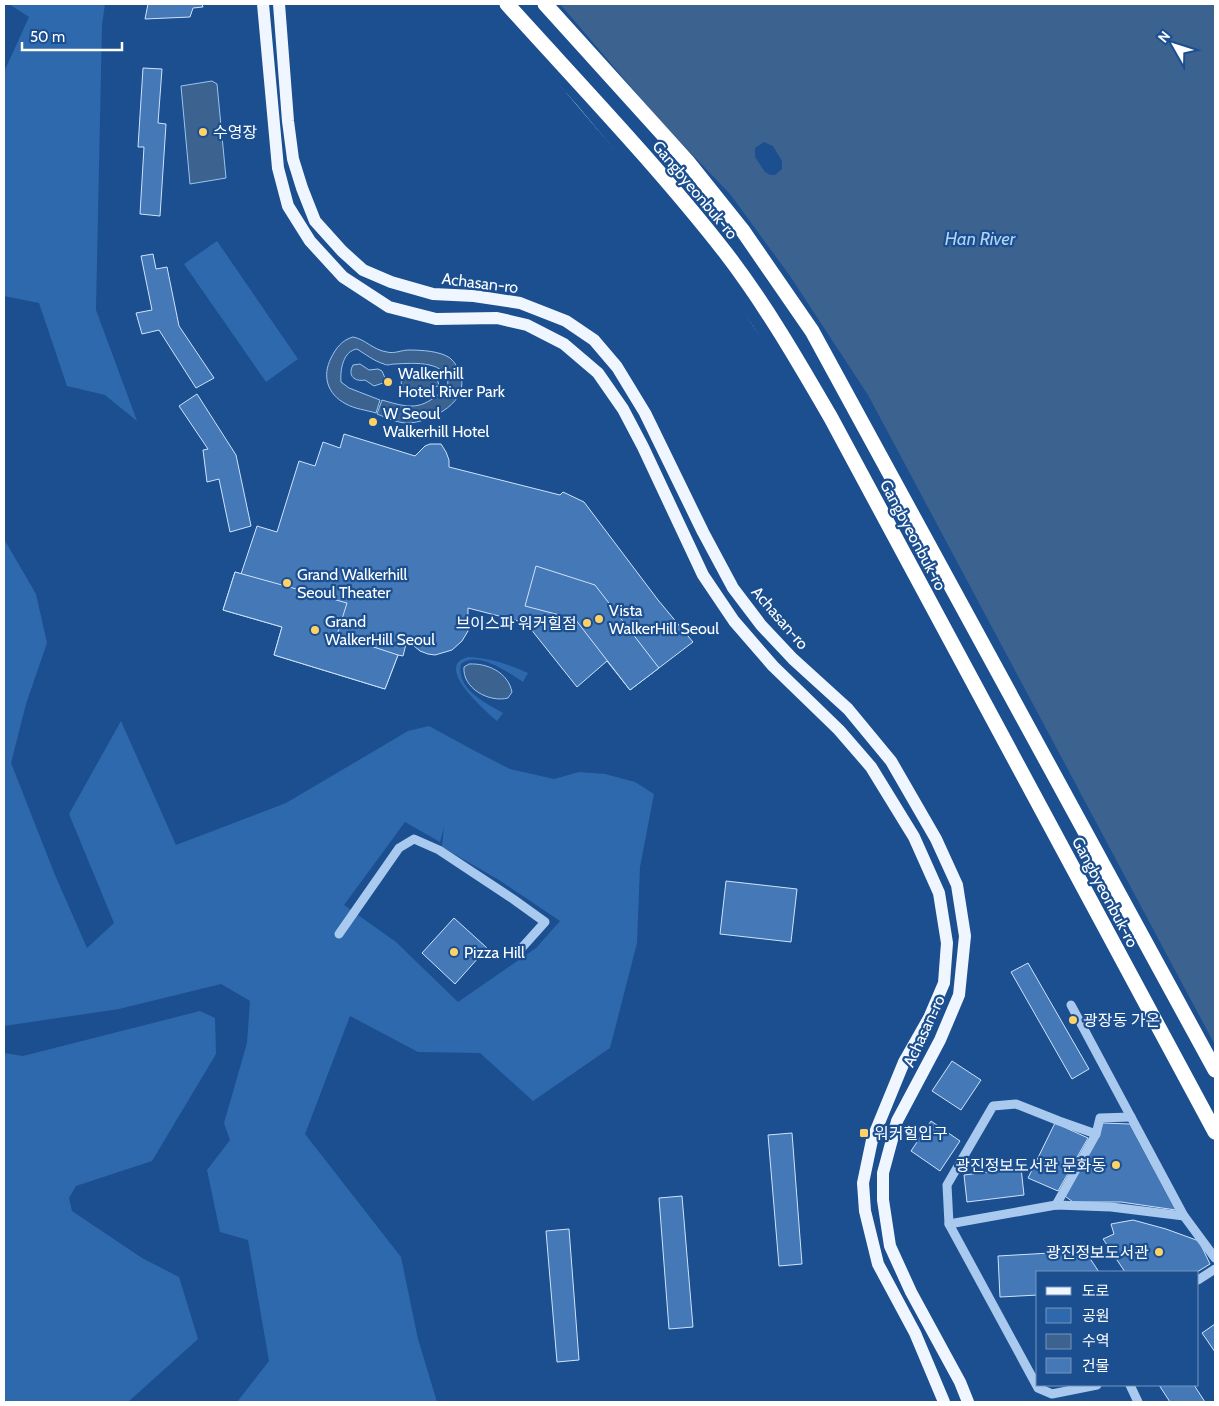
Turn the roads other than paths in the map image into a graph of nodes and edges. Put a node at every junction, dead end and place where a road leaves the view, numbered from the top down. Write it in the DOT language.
graph roads {
  1 [pos="263,4"];
  2 [pos="280,4"];
  3 [pos="507,4"];
  4 [pos="545,4"];
  5 [pos="339,934"];
  6 [pos="518,952"];
  7 [pos="1071,1005"];
  8 [pos="1215,1070"];
  9 [pos="1131,1117"];
  10 [pos="1215,1132"];
  11 [pos="1096,1134"];
  12 [pos="1056,1205"];
  13 [pos="1184,1216"];
  14 [pos="949,1224"];
  15 [pos="1215,1258"];
  16 [pos="1215,1269"];
  17 [pos="1199,1279"];
  18 [pos="1036,1384"];
  19 [pos="1037,1386"];
  20 [pos="1092,1386"];
  21 [pos="1130,1386"];
  22 [pos="944,1402"];
  23 [pos="968,1402"];
  24 [pos="1138,1402"];
  1 -- 22 [label="main road, Achasan-ro"];
  2 -- 23 [label="main road, Achasan-ro"];
  3 -- 10 [label="highway, Gangbyeonbuk-ro"];
  4 -- 8 [label="highway, Gangbyeonbuk-ro"];
  5 -- 6 [label="street"];
  7 -- 9 [label="street"];
  9 -- 11 [label="street"];
  9 -- 13 [label="street"];
  11 -- 12 [label="street"];
  11 -- 14 [label="street"];
  12 -- 13 [label="street"];
  12 -- 14 [label="street"];
  13 -- 15 [label="street"];
  14 -- 18 [label="street"];
  16 -- 17 [label="street"];
  19 -- 20 [label="street"];
  21 -- 24 [label="street"];
}
